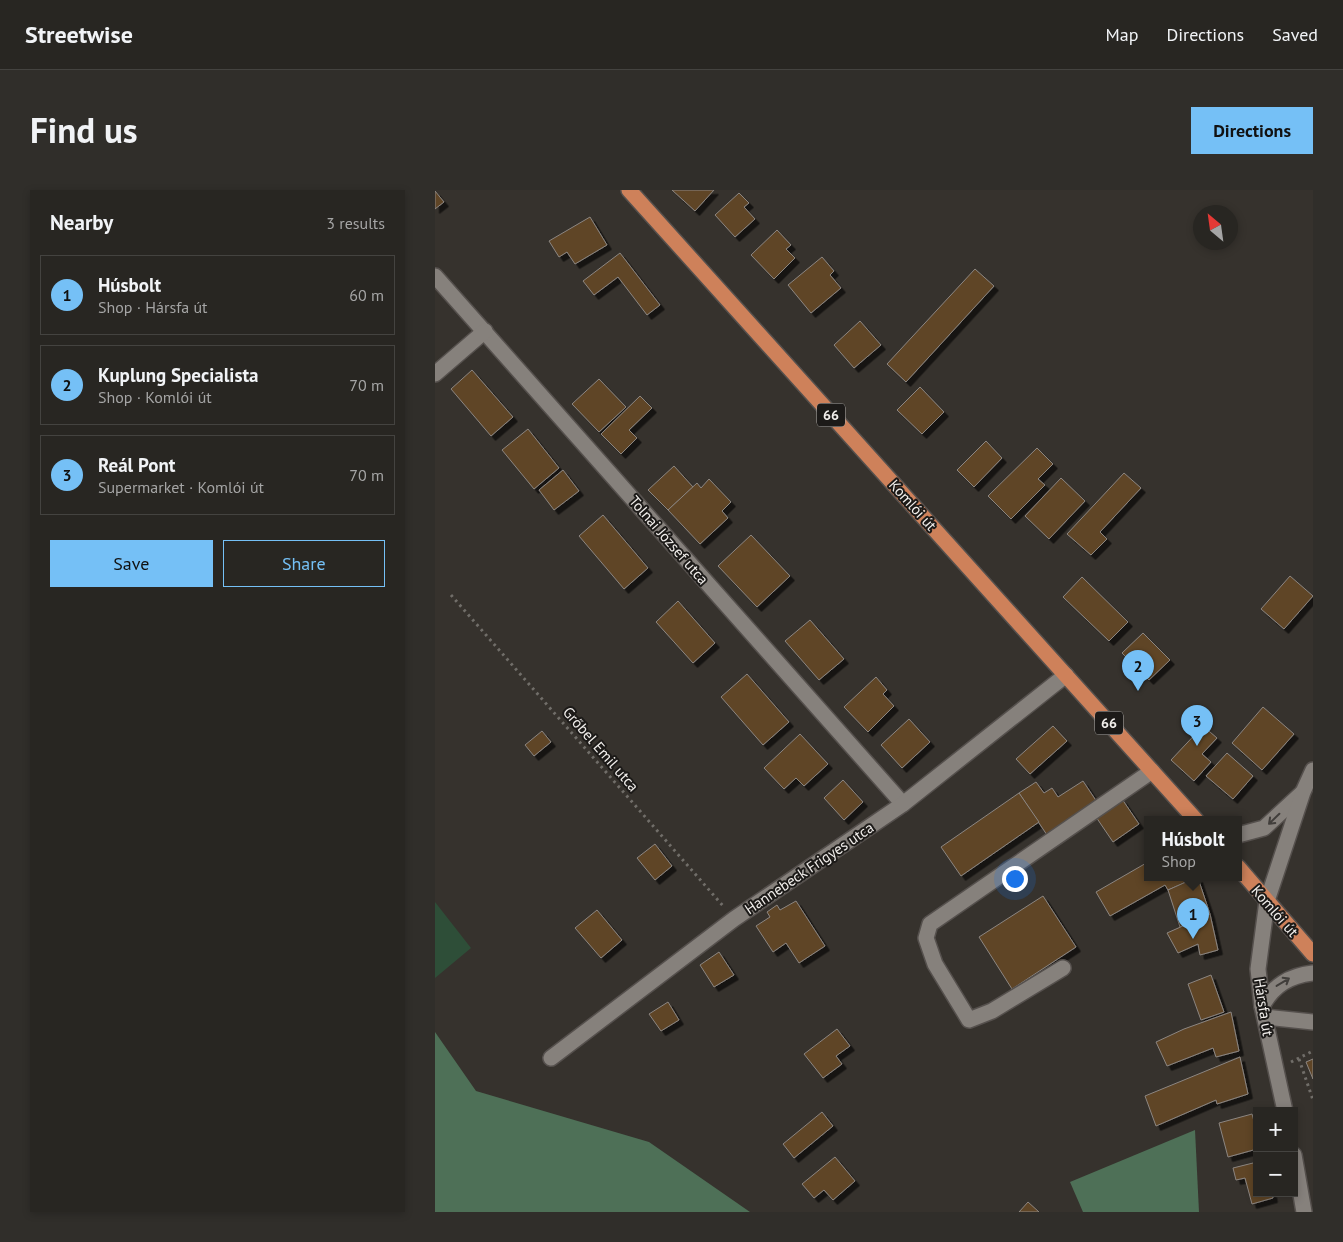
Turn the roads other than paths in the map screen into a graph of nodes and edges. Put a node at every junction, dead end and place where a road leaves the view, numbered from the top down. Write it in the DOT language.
graph roads {
  1 [pos="629,190"];
  2 [pos="435,276"];
  3 [pos="485,331"];
  4 [pos="435,374"];
  5 [pos="1066,675"];
  6 [pos="1313,770"];
  7 [pos="1152,771"];
  8 [pos="1303,792"];
  9 [pos="903,804"];
  10 [pos="1191,816"];
  11 [pos="1242,834"];
  12 [pos="1242,871"];
  13 [pos="1267,902"];
  14 [pos="1313,954"];
  15 [pos="1063,968"];
  16 [pos="1313,973"];
  17 [pos="1263,1011"];
  18 [pos="1313,1022"];
  19 [pos="551,1058"];
  20 [pos="1284,1107"];
  21 [pos="1298,1178"];
  22 [pos="1304,1212"];
  1 -- 5 [label="main road, Komlói út / 66"];
  2 -- 3 [label="street, Tolnai József utca"];
  3 -- 4 [label="street"];
  3 -- 9 [label="street, Tolnai József utca"];
  5 -- 7 [label="main road, Komlói út / 66"];
  5 -- 9 [label="street, Hannebeck Frigyes utca"];
  6 -- 8 [label="street, Hársfa út"];
  7 -- 10 [label="main road, Komlói út / 66"];
  7 -- 15 [label="street"];
  8 -- 11 [label="street, one-way"];
  8 -- 13 [label="street, Hársfa út"];
  9 -- 19 [label="street, Hannebeck Frigyes utca"];
  12 -- 13 [label="main road, Komlói út"];
  13 -- 14 [label="main road, Komlói út"];
  13 -- 17 [label="street, Hársfa út"];
  17 -- 16 [label="street, one-way"];
  17 -- 18 [label="street"];
  17 -- 20 [label="street, Hársfa út"];
  21 -- 22 [label="street"];
}
